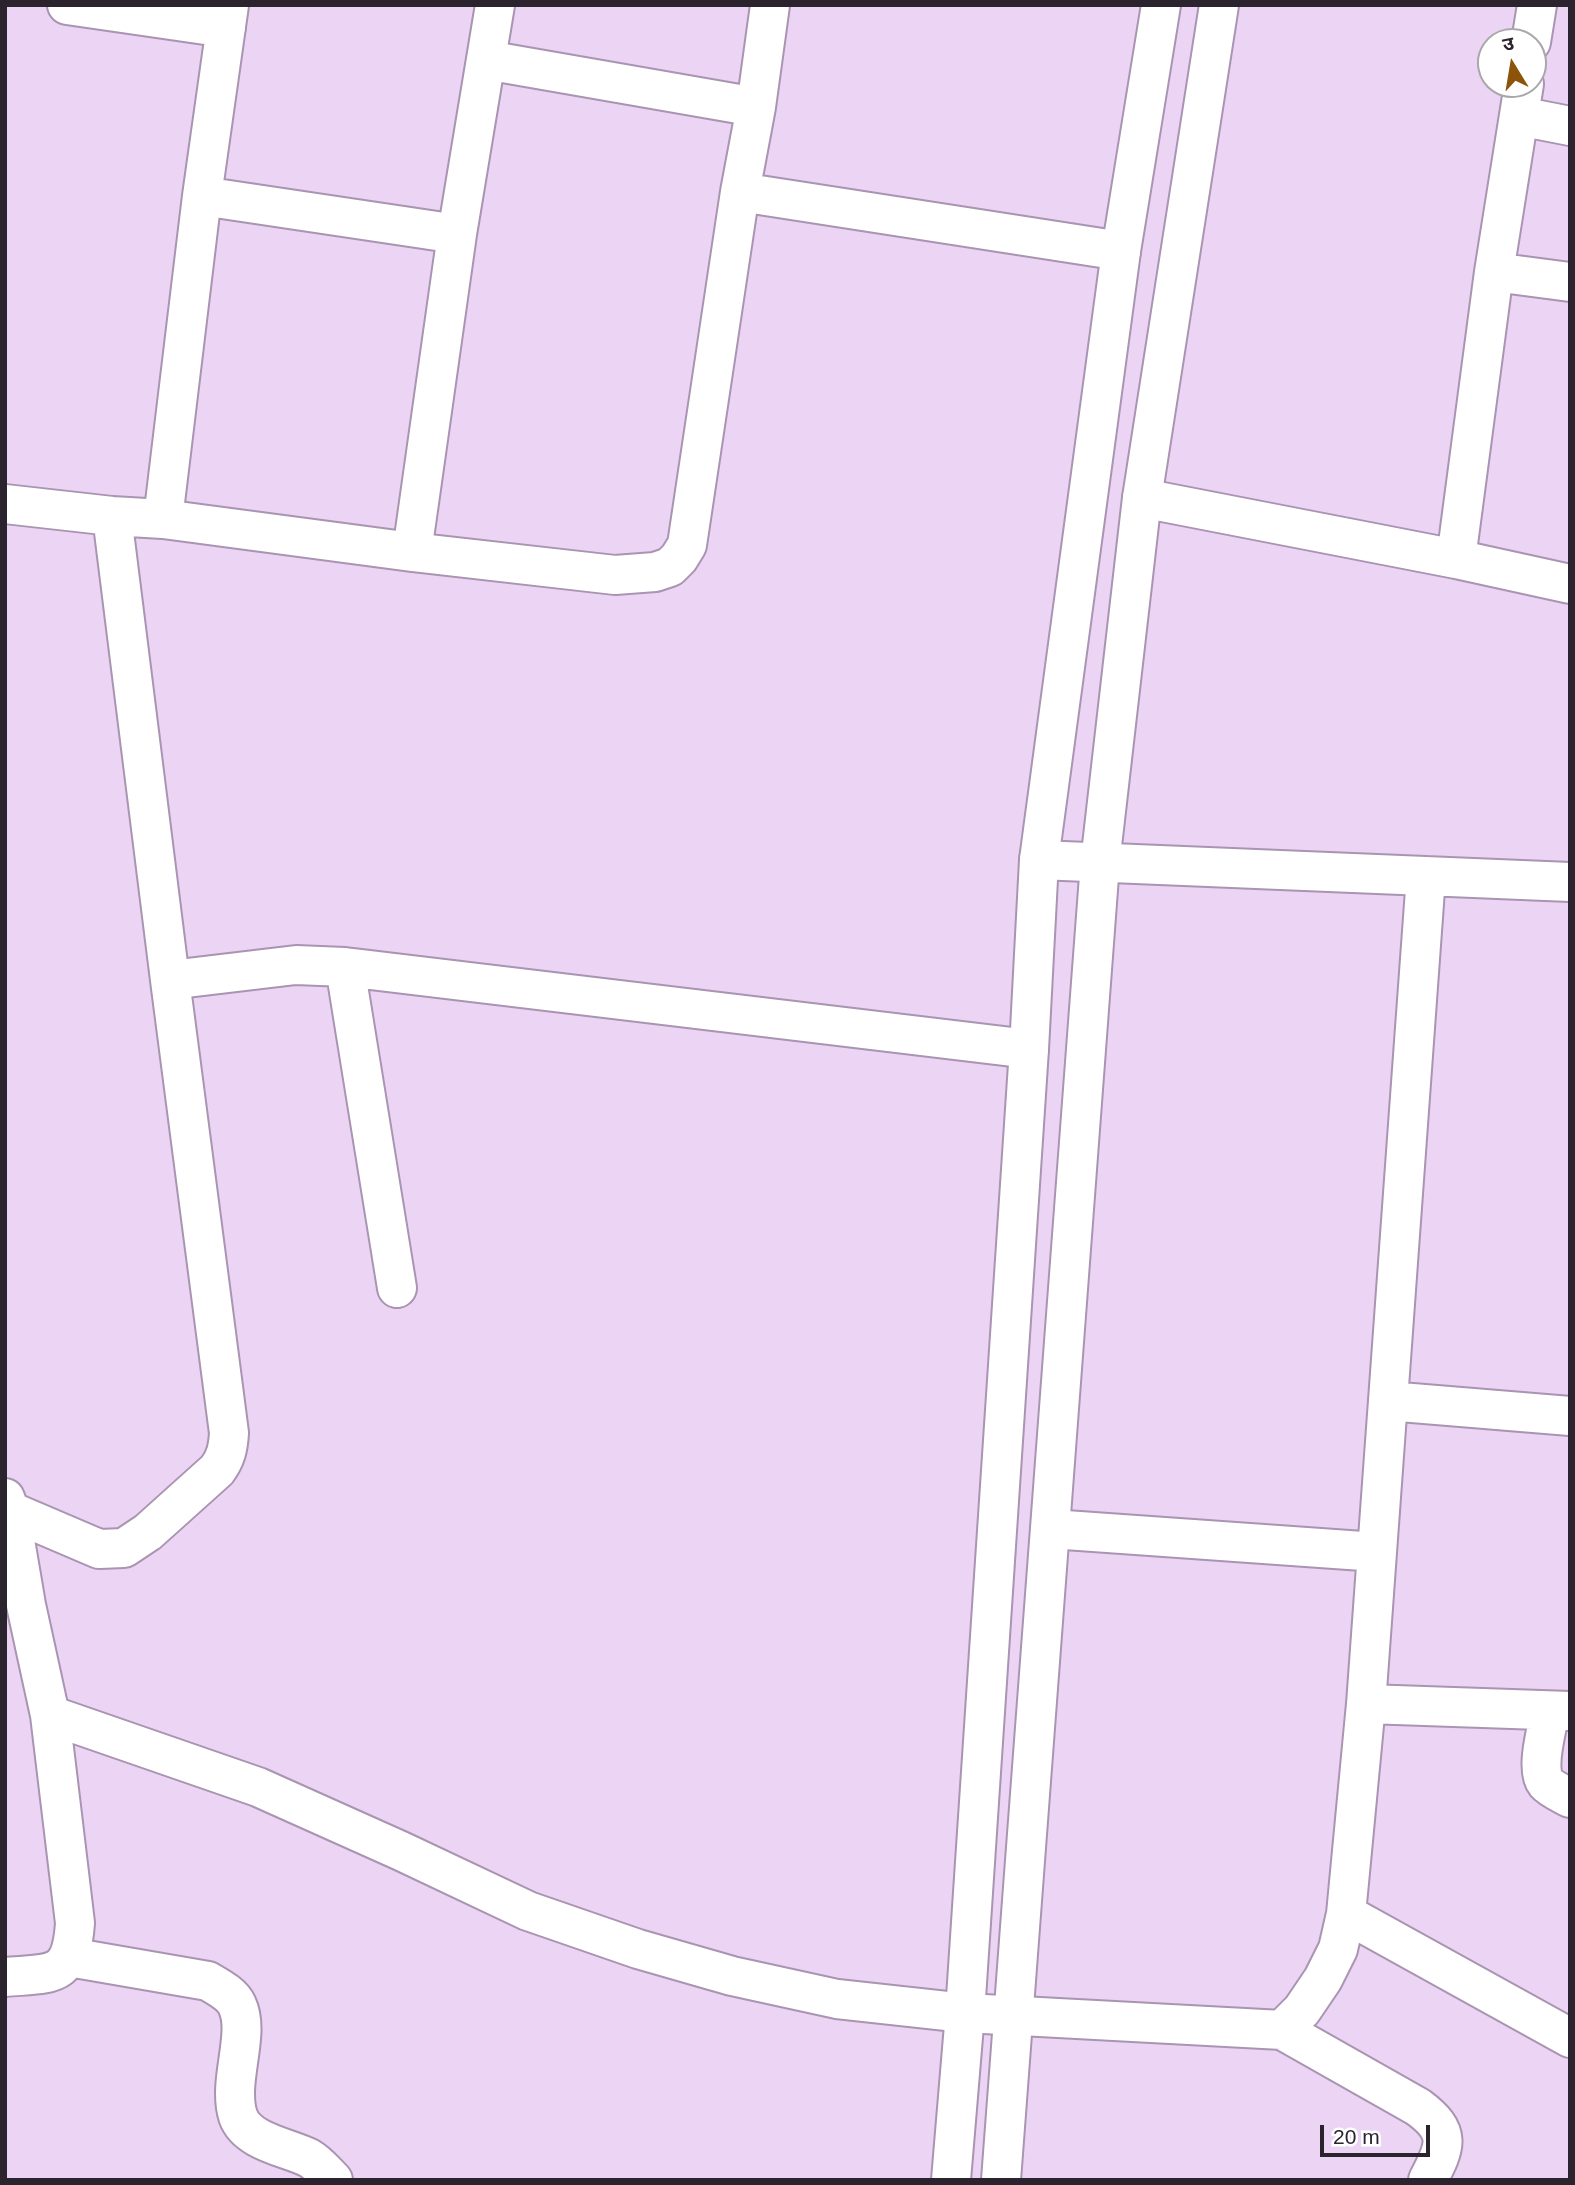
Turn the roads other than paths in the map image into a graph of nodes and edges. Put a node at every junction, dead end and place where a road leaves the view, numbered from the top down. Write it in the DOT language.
graph roads {
  1 [pos="67,5"];
  2 [pos="495,5"];
  3 [pos="770,5"];
  4 [pos="1161,5"];
  5 [pos="1219,5"];
  6 [pos="1536,5"];
  7 [pos="228,16"];
  8 [pos="1533,28"];
  9 [pos="485,60"];
  10 [pos="1522,100"];
  11 [pos="756,107"];
  12 [pos="1570,126"];
  13 [pos="740,192"];
  14 [pos="202,195"];
  15 [pos="457,233"];
  16 [pos="1121,251"];
  17 [pos="1494,272"];
  18 [pos="1570,282"];
  19 [pos="1143,498"];
  20 [pos="5,504"];
  21 [pos="112,516"];
  22 [pos="163,519"];
  23 [pos="412,552"];
  24 [pos="1456,559"];
  25 [pos="1570,584"];
  26 [pos="1039,860"];
  27 [pos="1100,863"];
  28 [pos="1426,876"];
  29 [pos="1570,882"];
  30 [pos="345,967"];
  31 [pos="170,980"];
  32 [pos="1029,1049"];
  33 [pos="397,1288"];
  34 [pos="1388,1401"];
  35 [pos="1570,1416"];
  36 [pos="8,1504"];
  37 [pos="1051,1529"];
  38 [pos="1377,1552"];
  39 [pos="1366,1704"];
  40 [pos="1560,1712"];
  41 [pos="50,1715"];
  42 [pos="1570,1798"];
  43 [pos="1346,1914"];
  44 [pos="69,1957"];
  45 [pos="5,1977"];
  46 [pos="965,2013"];
  47 [pos="1014,2017"];
  48 [pos="1282,2030"];
  49 [pos="1570,2038"];
  50 [pos="333,2180"];
  51 [pos="951,2180"];
  52 [pos="1001,2180"];
  53 [pos="1428,2180"];
  1 -- 7 [label="street"];
  2 -- 9 [label="street"];
  3 -- 11 [label="street"];
  4 -- 16 [label="street"];
  5 -- 19 [label="street"];
  6 -- 8 [label="street"];
  7 -- 14 [label="street"];
  9 -- 11 [label="street"];
  9 -- 15 [label="street"];
  10 -- 12 [label="street"];
  10 -- 17 [label="street"];
  11 -- 13 [label="street"];
  13 -- 16 [label="street"];
  13 -- 23 [label="street"];
  14 -- 15 [label="street"];
  14 -- 22 [label="street"];
  15 -- 23 [label="street"];
  16 -- 26 [label="street"];
  17 -- 18 [label="street"];
  17 -- 24 [label="street"];
  19 -- 24 [label="street"];
  19 -- 27 [label="street"];
  20 -- 21 [label="street"];
  21 -- 22 [label="street"];
  21 -- 31 [label="street"];
  22 -- 23 [label="street"];
  24 -- 25 [label="street"];
  26 -- 27 [label="street"];
  26 -- 32 [label="street"];
  27 -- 28 [label="street"];
  27 -- 37 [label="street"];
  28 -- 29 [label="street"];
  28 -- 34 [label="street"];
  30 -- 31 [label="street"];
  30 -- 32 [label="street"];
  30 -- 33 [label="street"];
  31 -- 36 [label="street"];
  32 -- 46 [label="street"];
  34 -- 35 [label="street"];
  34 -- 38 [label="street"];
  36 -- 41 [label="street"];
  37 -- 38 [label="street"];
  37 -- 47 [label="street"];
  38 -- 39 [label="street"];
  39 -- 40 [label="street"];
  39 -- 43 [label="street"];
  40 -- 42 [label="street"];
  41 -- 44 [label="street"];
  41 -- 46 [label="street"];
  43 -- 48 [label="street"];
  43 -- 49 [label="street"];
  44 -- 45 [label="street"];
  44 -- 50 [label="street"];
  46 -- 47 [label="street"];
  46 -- 51 [label="street"];
  47 -- 48 [label="street"];
  47 -- 52 [label="street"];
  48 -- 53 [label="street"];
}
